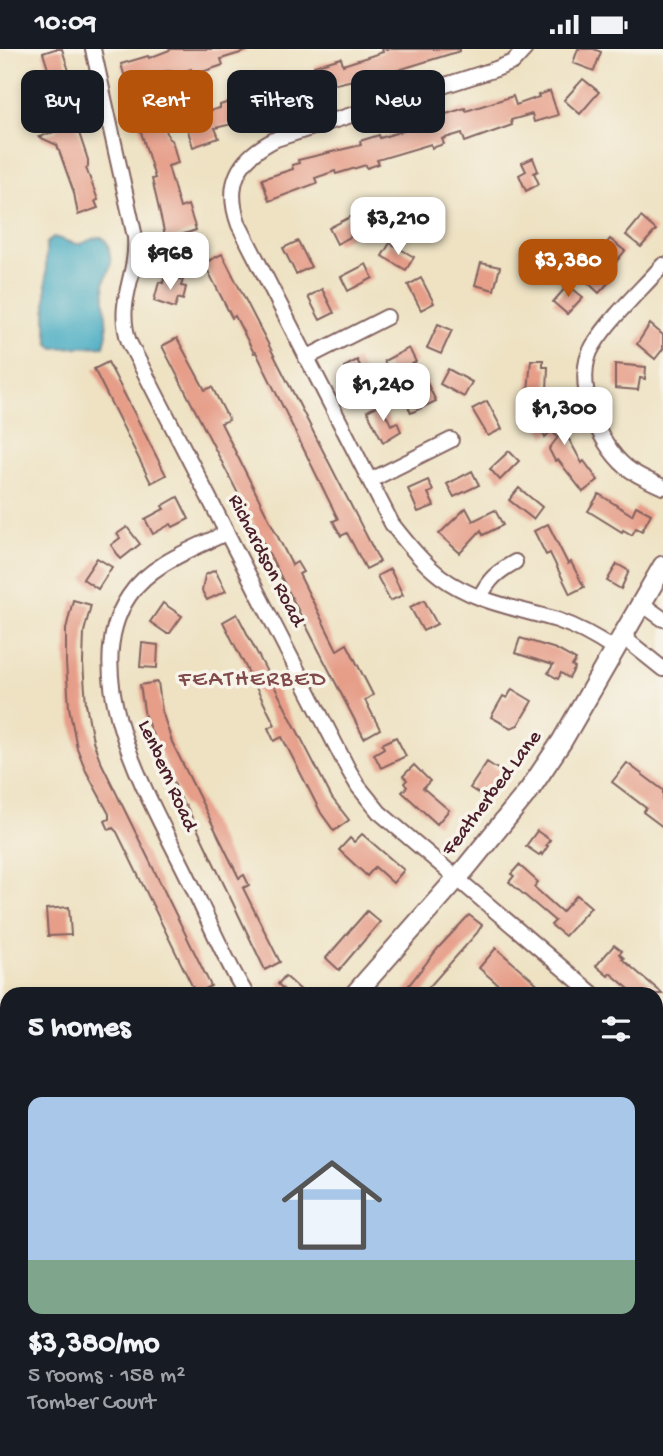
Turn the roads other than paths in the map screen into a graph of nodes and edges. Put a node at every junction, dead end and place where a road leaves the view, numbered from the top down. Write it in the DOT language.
graph roads {
  1 [pos="93,49"];
  2 [pos="525,49"];
  3 [pos="663,265"];
  4 [pos="387,317"];
  5 [pos="306,358"];
  6 [pos="451,440"];
  7 [pos="371,480"];
  8 [pos="663,487"];
  9 [pos="226,533"];
  10 [pos="515,562"];
  11 [pos="663,566"];
  12 [pos="480,597"];
  13 [pos="642,604"];
  14 [pos="663,619"];
  15 [pos="619,643"];
  16 [pos="663,669"];
  17 [pos="456,879"];
  18 [pos="243,987"];
  19 [pos="362,987"];
  20 [pos="585,987"];
  1 -- 9 [label="street, Richardson Road"];
  2 -- 5 [label="street"];
  3 -- 8 [label="street"];
  4 -- 5 [label="street"];
  5 -- 7 [label="street"];
  6 -- 7 [label="street"];
  7 -- 12 [label="street"];
  9 -- 17 [label="street, Richardson Road"];
  9 -- 18 [label="street, Lenbern Road"];
  10 -- 12 [label="street"];
  11 -- 13 [label="street, Featherbed Lane"];
  12 -- 15 [label="street"];
  13 -- 14 [label="street"];
  13 -- 15 [label="street, Featherbed Lane"];
  15 -- 16 [label="street"];
  15 -- 17 [label="street, Featherbed Lane"];
  17 -- 19 [label="street, Featherbed Lane"];
  17 -- 20 [label="street, Richardson Road"];
}
